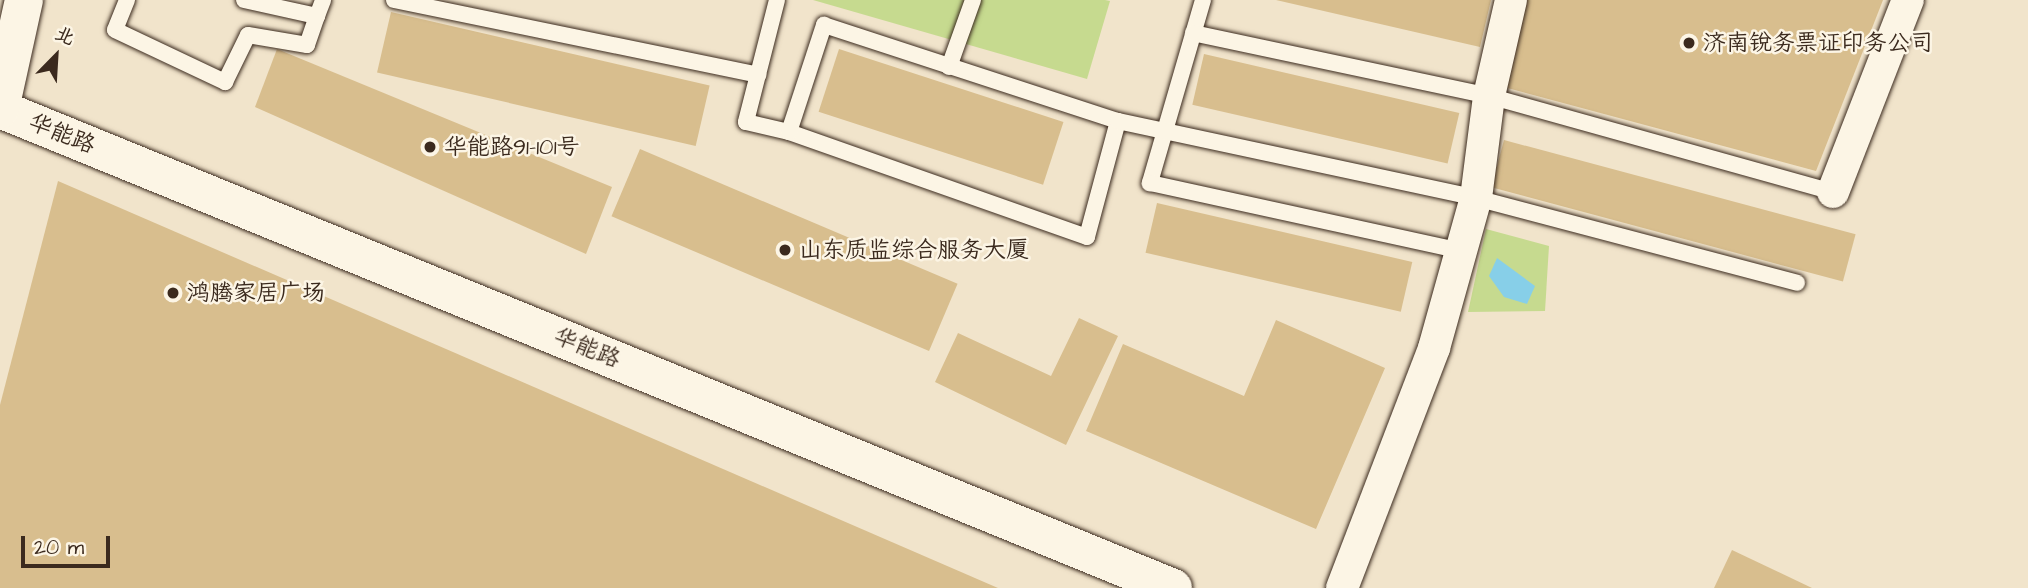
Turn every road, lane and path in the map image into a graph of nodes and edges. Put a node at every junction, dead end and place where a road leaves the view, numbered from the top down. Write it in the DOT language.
graph roads {
  1 [pos="24,0"];
  2 [pos="127,0"];
  3 [pos="243,0"];
  4 [pos="323,0"];
  5 [pos="394,0"];
  6 [pos="777,0"];
  7 [pos="973,0"];
  8 [pos="1203,0"];
  9 [pos="1511,0"];
  10 [pos="1908,0"];
  11 [pos="317,16"];
  12 [pos="1193,33"];
  13 [pos="949,67"];
  14 [pos="758,75"];
  15 [pos="1489,96"];
  16 [pos="0,109"];
  17 [pos="1118,121"];
  18 [pos="789,132"];
  19 [pos="1833,192"];
  20 [pos="1476,198"];
  21 [pos="1461,251"];
  22 [pos="1797,283"];
  23 [pos="1173,588"];
  24 [pos="1342,588"];
  1 -- 16 [label="street"];
  2 -- 11 [label="lane"];
  3 -- 11 [label="lane"];
  4 -- 11 [label="lane"];
  5 -- 14 [label="lane"];
  6 -- 14 [label="lane"];
  7 -- 13 [label="lane"];
  8 -- 12 [label="lane"];
  9 -- 15 [label="street"];
  10 -- 19 [label="street"];
  12 -- 15 [label="lane"];
  12 -- 21 [label="lane"];
  13 -- 17 [label="lane"];
  13 -- 18 [label="lane"];
  14 -- 18 [label="lane"];
  15 -- 19 [label="lane"];
  15 -- 20 [label="street"];
  16 -- 23 [label="street, 华能路"];
  17 -- 18 [label="lane"];
  17 -- 20 [label="lane"];
  20 -- 21 [label="street"];
  20 -- 22 [label="lane"];
  21 -- 24 [label="street"];
}
